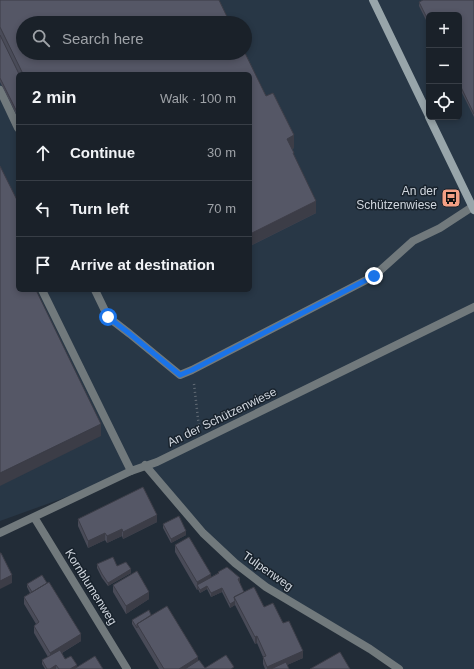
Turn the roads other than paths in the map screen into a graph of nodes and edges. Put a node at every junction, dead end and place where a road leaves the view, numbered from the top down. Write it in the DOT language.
graph roads {
  1 [pos="373,0"];
  2 [pos="0,90"];
  3 [pos="426,111"];
  4 [pos="430,120"];
  5 [pos="16,124"];
  6 [pos="473,208"];
  7 [pos="43,292"];
  8 [pos="96,292"];
  9 [pos="474,307"];
  10 [pos="145,465"];
  11 [pos="131,471"];
  12 [pos="34,517"];
  13 [pos="0,533"];
  14 [pos="127,669"];
  15 [pos="399,669"];
  1 -- 3 [label="main road"];
  2 -- 5 [label="street"];
  4 -- 6 [label="main road"];
  6 -- 8 [label="street"];
  7 -- 11 [label="street"];
  9 -- 10 [label="street, An der Schützenwiese"];
  10 -- 11 [label="street, An der Schützenwiese"];
  10 -- 15 [label="street, Tulpenweg"];
  11 -- 12 [label="street, An der Schützenwiese"];
  12 -- 13 [label="street, An der Schützenwiese"];
  12 -- 14 [label="street, Kornblumenweg"];
}
